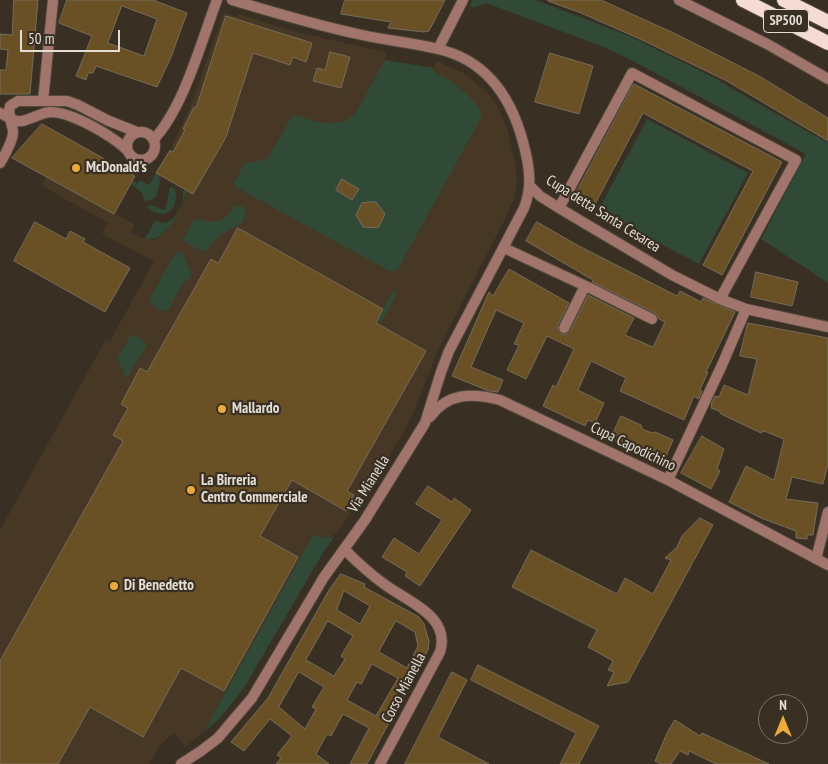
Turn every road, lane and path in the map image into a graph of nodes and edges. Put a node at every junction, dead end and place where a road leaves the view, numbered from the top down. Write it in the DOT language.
graph roads {
  1 [pos="53,0"];
  2 [pos="217,0"];
  3 [pos="232,0"];
  4 [pos="464,0"];
  5 [pos="679,0"];
  6 [pos="743,0"];
  7 [pos="784,0"];
  8 [pos="828,22"];
  9 [pos="828,43"];
  10 [pos="438,49"];
  11 [pos="828,80"];
  12 [pos="43,100"];
  13 [pos="0,113"];
  14 [pos="10,118"];
  15 [pos="137,132"];
  16 [pos="154,139"];
  17 [pos="128,151"];
  18 [pos="0,163"];
  19 [pos="530,186"];
  20 [pos="559,208"];
  21 [pos="504,248"];
  22 [pos="585,286"];
  23 [pos="720,299"];
  24 [pos="746,309"];
  25 [pos="652,319"];
  26 [pos="828,327"];
  27 [pos="564,328"];
  28 [pos="425,424"];
  29 [pos="668,480"];
  30 [pos="828,512"];
  31 [pos="344,549"];
  32 [pos="816,559"];
  33 [pos="828,565"];
  34 [pos="181,764"];
  35 [pos="380,764"];
  1 -- 12 [label="street"];
  2 -- 16 [label="street"];
  3 -- 10 [label="street, Cupa detta Santa Cesarea"];
  4 -- 10 [label="street"];
  5 -- 11 [label="street"];
  6 -- 9 [label="highway, SP500"];
  7 -- 8 [label="highway, SP500"];
  10 -- 19 [label="street, Cupa detta Santa Cesarea"];
  12 -- 14 [label="street"];
  12 -- 15 [label="street"];
  13 -- 14 [label="street"];
  14 -- 17 [label="street"];
  14 -- 18 [label="street"];
  15 -- 16 [label="street"];
  15 -- 17 [label="street"];
  16 -- 17 [label="street"];
  19 -- 20 [label="street, Cupa detta Santa Cesarea"];
  19 -- 21 [label="street, Via Mianella"];
  20 -- 23 [label="street, Cupa detta Santa Cesarea"];
  20 -- 23 [label="street"];
  21 -- 22 [label="street"];
  21 -- 28 [label="street, Via Mianella"];
  22 -- 25 [label="street"];
  22 -- 27 [label="street"];
  23 -- 24 [label="street, Cupa detta Santa Cesarea"];
  24 -- 26 [label="street, Cupa detta Santa Cesarea"];
  24 -- 29 [label="street"];
  28 -- 29 [label="street, Cupa Capodichino"];
  28 -- 31 [label="street, Via Mianella"];
  29 -- 32 [label="street, Cupa Capodichino"];
  30 -- 32 [label="street"];
  31 -- 34 [label="street, Via Mianella"];
  31 -- 35 [label="street, Corso Mianella"];
  32 -- 33 [label="street, Cupa Capodichino"];
}
